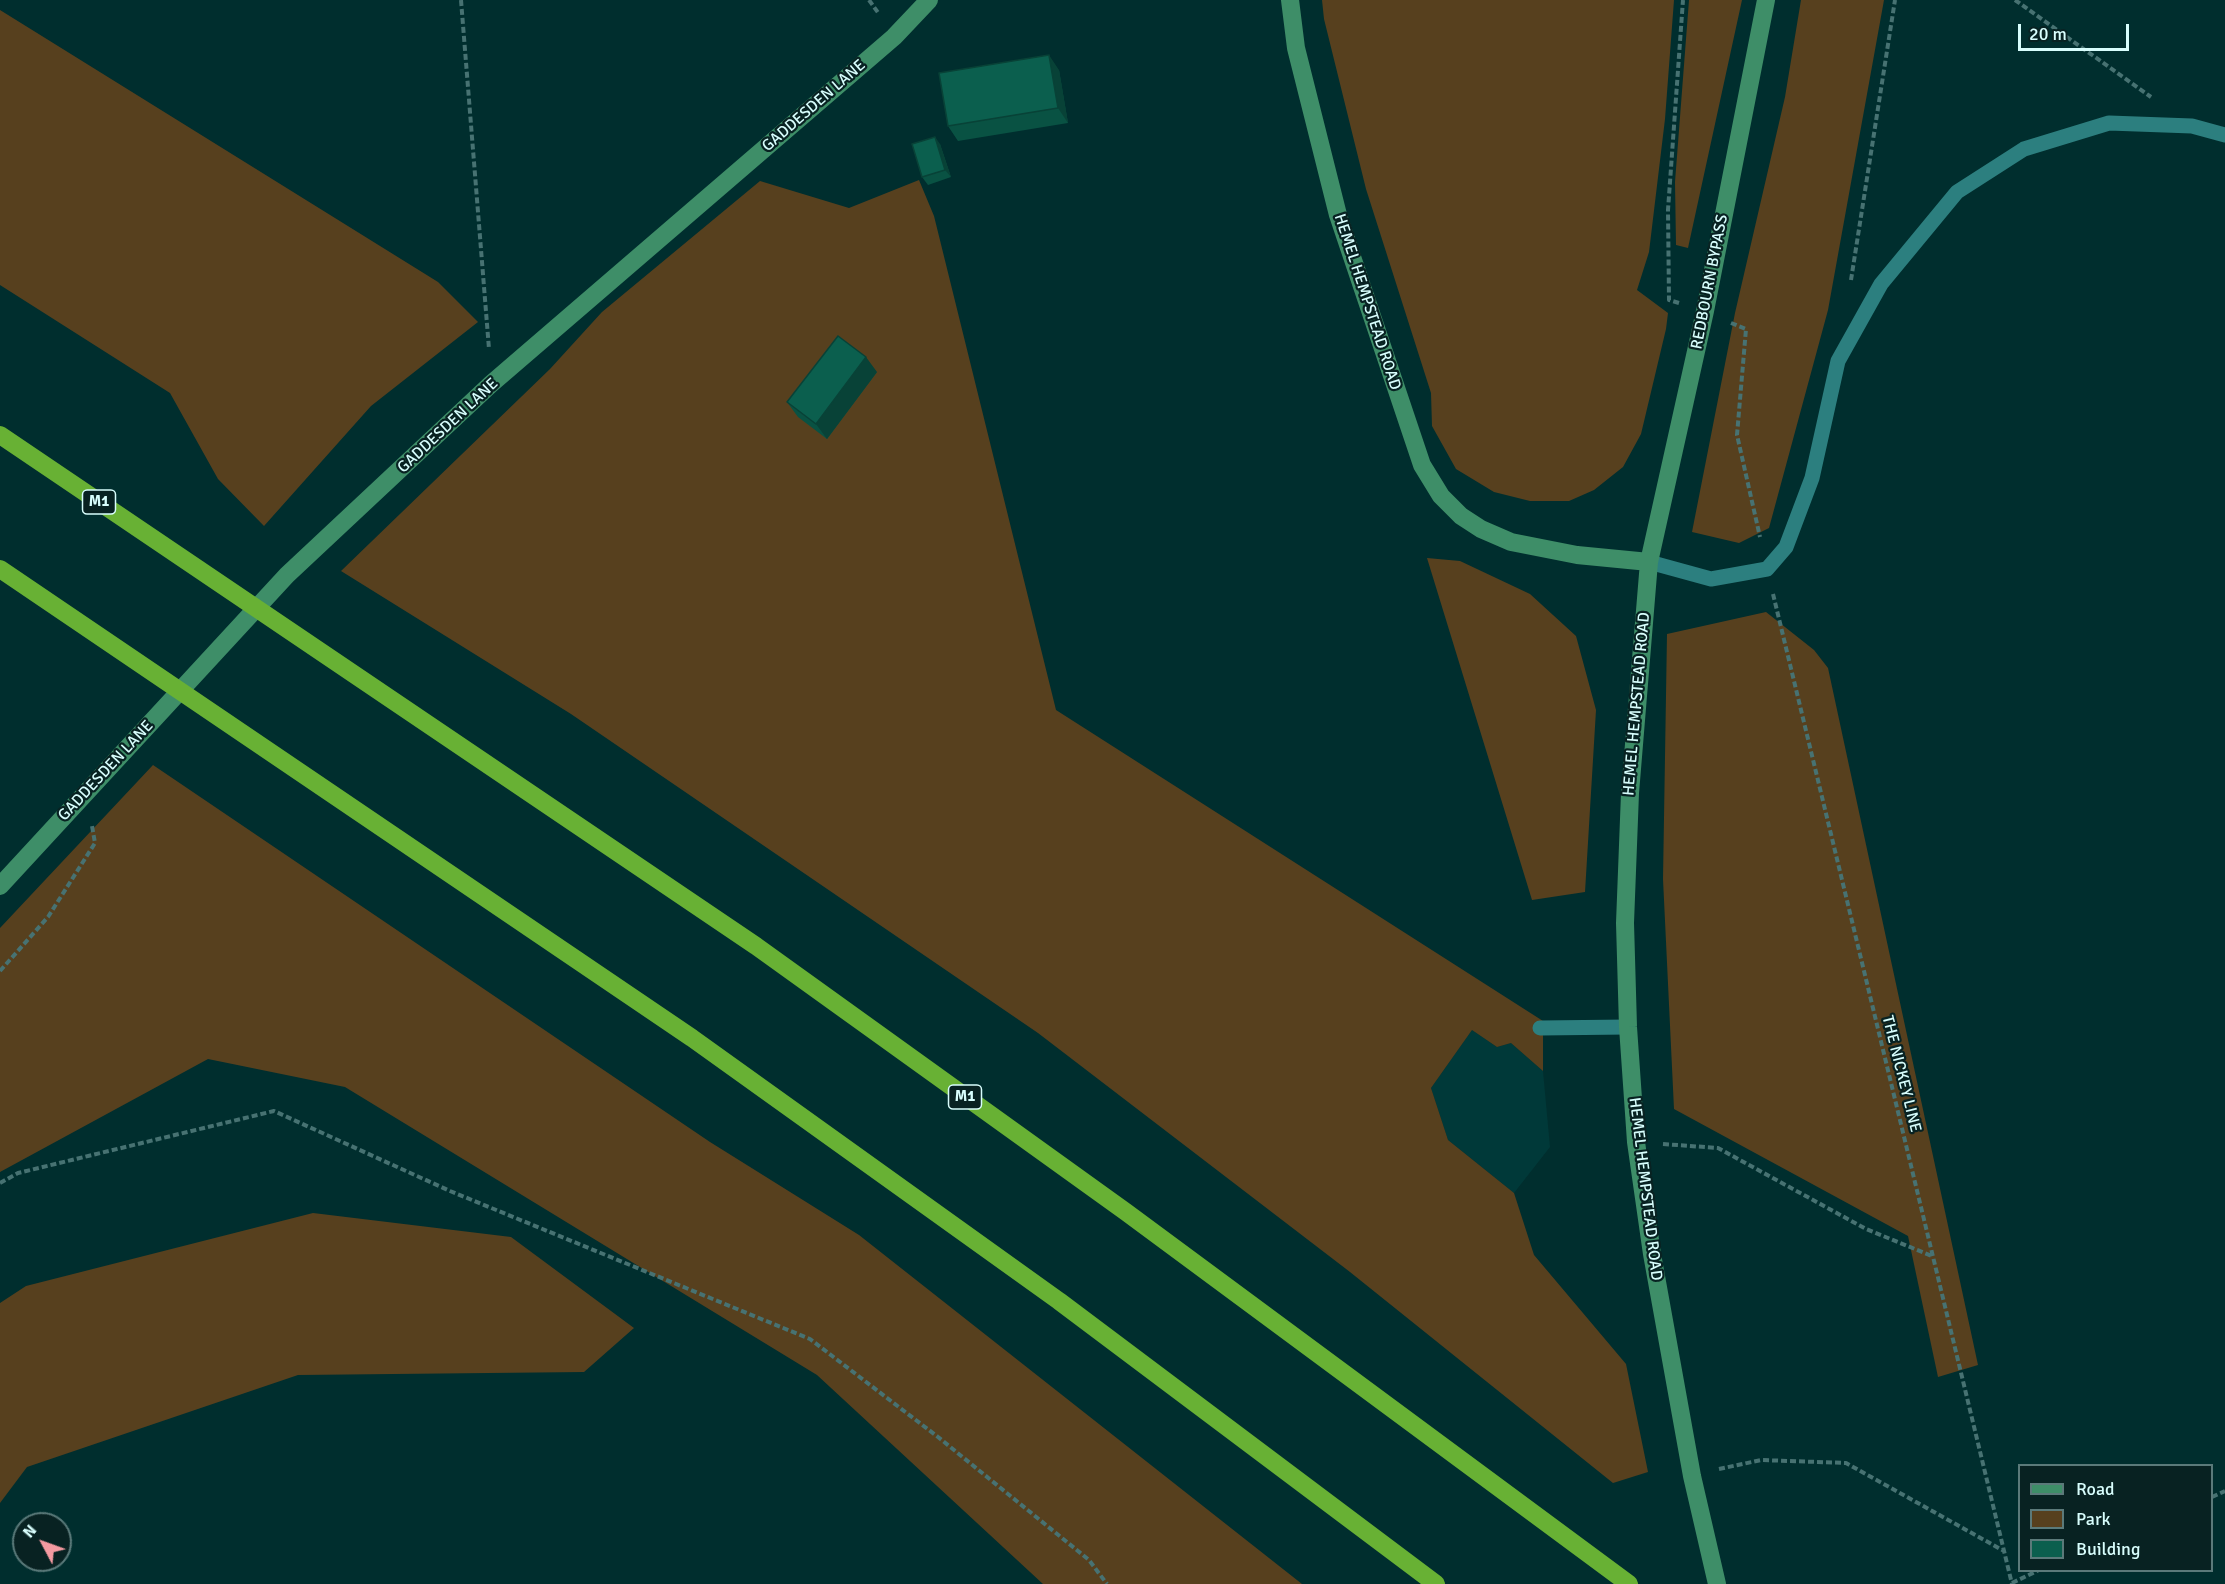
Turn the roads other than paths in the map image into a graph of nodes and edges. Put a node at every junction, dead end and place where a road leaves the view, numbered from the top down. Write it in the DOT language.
graph roads {
  1 [pos="929,0"];
  2 [pos="1290,0"];
  3 [pos="1766,0"];
  4 [pos="2225,135"];
  5 [pos="0,435"];
  6 [pos="1649,562"];
  7 [pos="0,569"];
  8 [pos="0,886"];
  9 [pos="1628,1027"];
  10 [pos="1540,1028"];
  11 [pos="1437,1584"];
  12 [pos="1629,1584"];
  13 [pos="1717,1584"];
  1 -- 8 [label="street, GADDESDEN LANE"];
  2 -- 6 [label="street, HEMEL HEMPSTEAD ROAD"];
  3 -- 6 [label="street, REDBOURN BYPASS"];
  4 -- 6 [label="lane"];
  5 -- 12 [label="highway, M1"];
  6 -- 9 [label="street, HEMEL HEMPSTEAD ROAD"];
  7 -- 11 [label="highway"];
  9 -- 10 [label="lane"];
  9 -- 13 [label="street, HEMEL HEMPSTEAD ROAD"];
}
